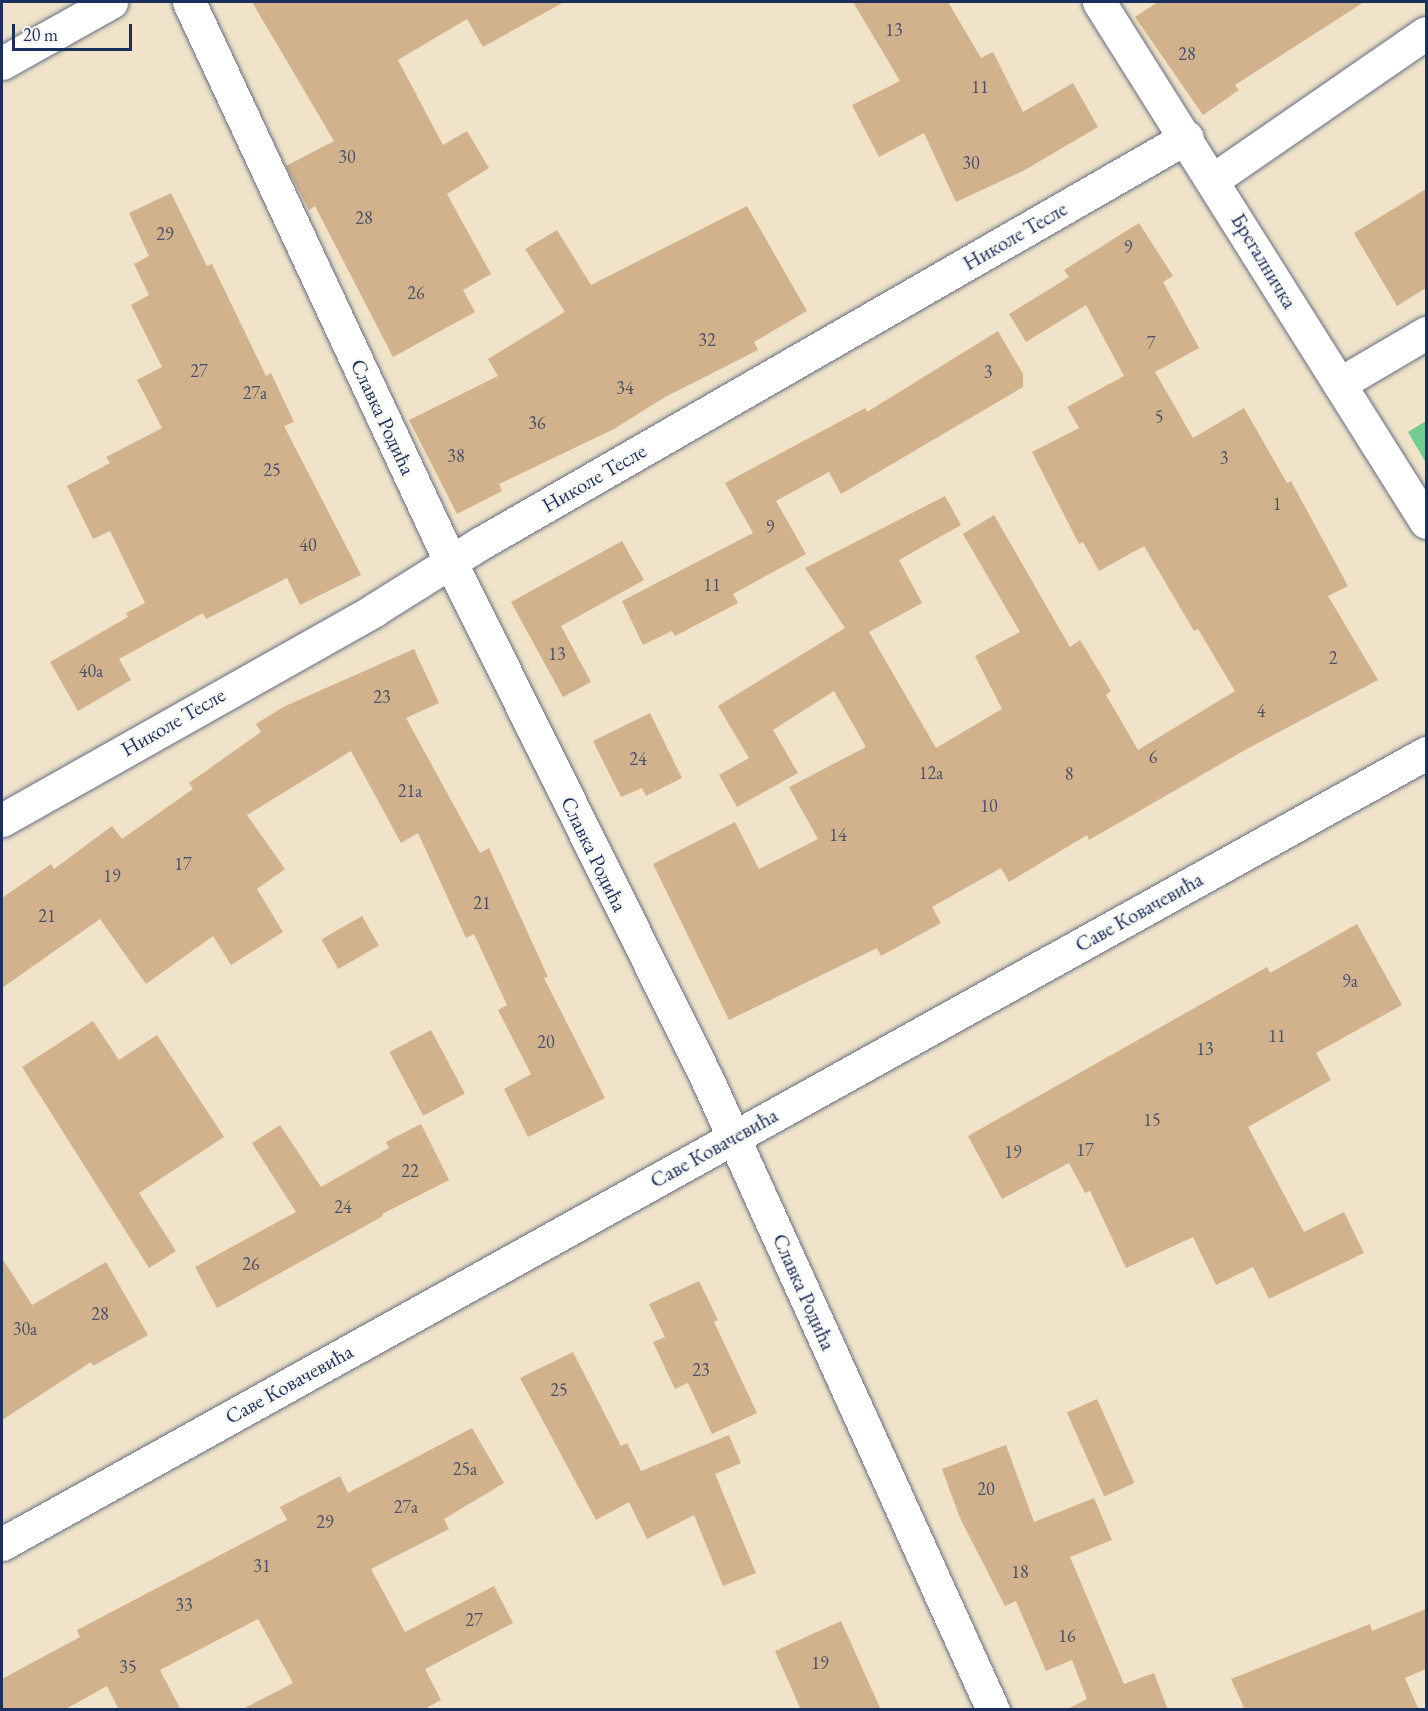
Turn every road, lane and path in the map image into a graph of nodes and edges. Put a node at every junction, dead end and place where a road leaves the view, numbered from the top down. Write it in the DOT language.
graph roads {
  1 [pos="111,2"];
  2 [pos="189,2"];
  3 [pos="1099,2"];
  4 [pos="1426,33"];
  5 [pos="2,63"];
  6 [pos="1187,137"];
  7 [pos="1214,179"];
  8 [pos="1426,333"];
  9 [pos="1339,384"];
  10 [pos="1426,522"];
  11 [pos="450,561"];
  12 [pos="1426,753"];
  13 [pos="2,820"];
  14 [pos="732,1138"];
  15 [pos="2,1544"];
  16 [pos="993,1710"];
  1 -- 5 [label="street"];
  2 -- 11 [label="street, Славка Родића"];
  3 -- 6 [label="street, Брегалничка"];
  4 -- 7 [label="street"];
  6 -- 7 [label="street, Брегалничка"];
  6 -- 11 [label="street, Николе Тесле"];
  7 -- 9 [label="street, Брегалничка"];
  8 -- 9 [label="street"];
  9 -- 10 [label="street, Брегалничка"];
  11 -- 13 [label="street, Николе Тесле"];
  11 -- 14 [label="street, Славка Родића"];
  12 -- 14 [label="street, Саве Ковачевића"];
  14 -- 15 [label="street, Саве Ковачевића"];
  14 -- 16 [label="street, Славка Родића"];
}
